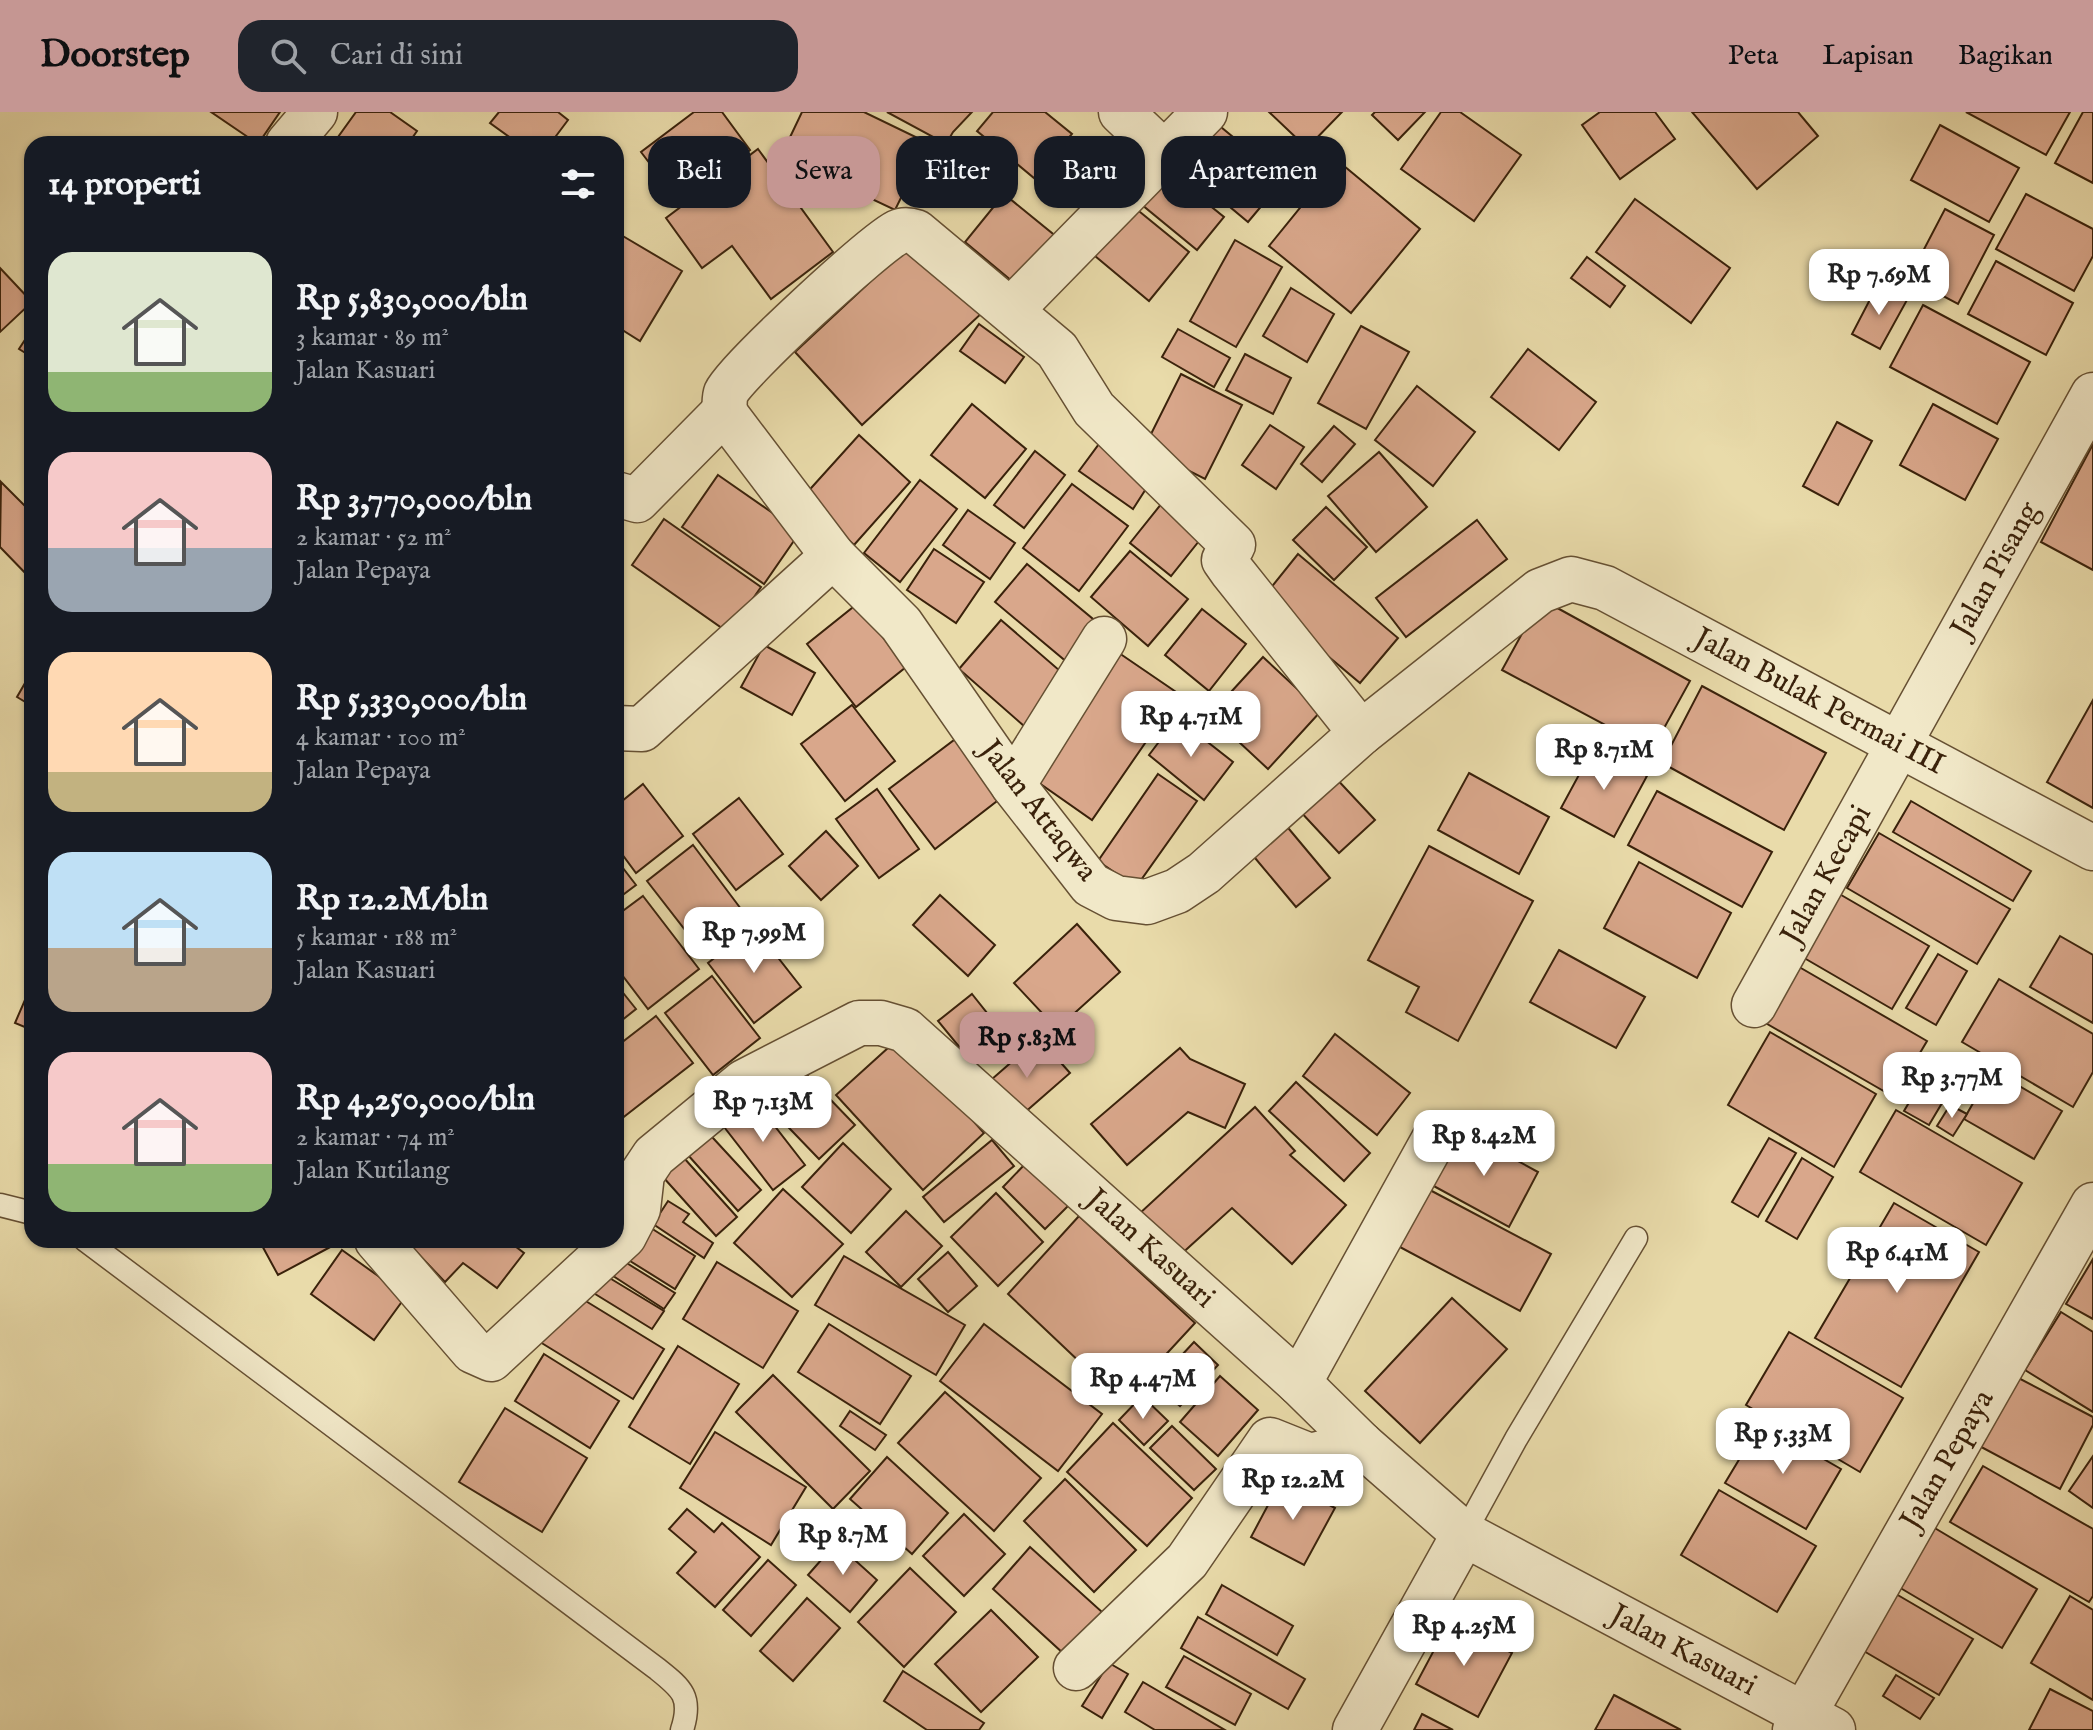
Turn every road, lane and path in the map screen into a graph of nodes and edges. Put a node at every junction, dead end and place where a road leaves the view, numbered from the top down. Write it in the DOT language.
graph roads {
  1 [pos="315,112"];
  2 [pos="1121,112"];
  3 [pos="1205,112"];
  4 [pos="295,136"];
  5 [pos="1182,136"];
  6 [pos="1161,150"];
  7 [pos="1161,158"];
  8 [pos="1011,310"];
  9 [pos="2093,395"];
  10 [pos="724,412"];
  11 [pos="624,496"];
  12 [pos="833,556"];
  13 [pos="1540,591"];
  14 [pos="1104,639"];
  15 [pos="624,728"];
  16 [pos="1361,733"];
  17 [pos="1900,745"];
  18 [pos="1013,785"];
  19 [pos="2093,848"];
  20 [pos="1754,1005"];
  21 [pos="1437,1134"];
  22 [pos="0,1205"];
  23 [pos="2093,1205"];
  24 [pos="24,1211"];
  25 [pos="624,1236"];
  26 [pos="1636,1238"];
  27 [pos="96,1248"];
  28 [pos="384,1248"];
  29 [pos="611,1248"];
  30 [pos="1299,1383"];
  31 [pos="1361,1444"];
  32 [pos="1464,1534"];
  33 [pos="1076,1668"];
  34 [pos="1811,1725"];
  35 [pos="682,1730"];
  36 [pos="1355,1730"];
  1 -- 4 [label="street"];
  2 -- 6 [label="street"];
  3 -- 5 [label="street"];
  7 -- 8 [label="street"];
  8 -- 10 [label="street"];
  8 -- 16 [label="street"];
  9 -- 17 [label="street, Jalan Pisang"];
  10 -- 11 [label="street"];
  10 -- 12 [label="street, Jalan Attaqwa"];
  12 -- 15 [label="street"];
  12 -- 18 [label="street, Jalan Attaqwa"];
  13 -- 16 [label="street, Jalan Attaqwa"];
  13 -- 17 [label="street, Jalan Bulak Permai III"];
  14 -- 18 [label="street"];
  16 -- 18 [label="street, Jalan Attaqwa"];
  17 -- 19 [label="street, Jalan Bulak Permai III"];
  17 -- 20 [label="street, Jalan Kecapi"];
  21 -- 30 [label="street"];
  22 -- 24 [label="lane"];
  23 -- 34 [label="street, Jalan Pepaya"];
  25 -- 30 [label="street, Jalan Kasuari"];
  26 -- 32 [label="lane"];
  27 -- 35 [label="lane"];
  28 -- 29 [label="street, Jalan Kasuari"];
  30 -- 31 [label="street, Jalan Kasuari"];
  31 -- 32 [label="street, Jalan Kasuari"];
  31 -- 33 [label="street"];
  32 -- 34 [label="street, Jalan Kasuari"];
  32 -- 36 [label="street"];
}
